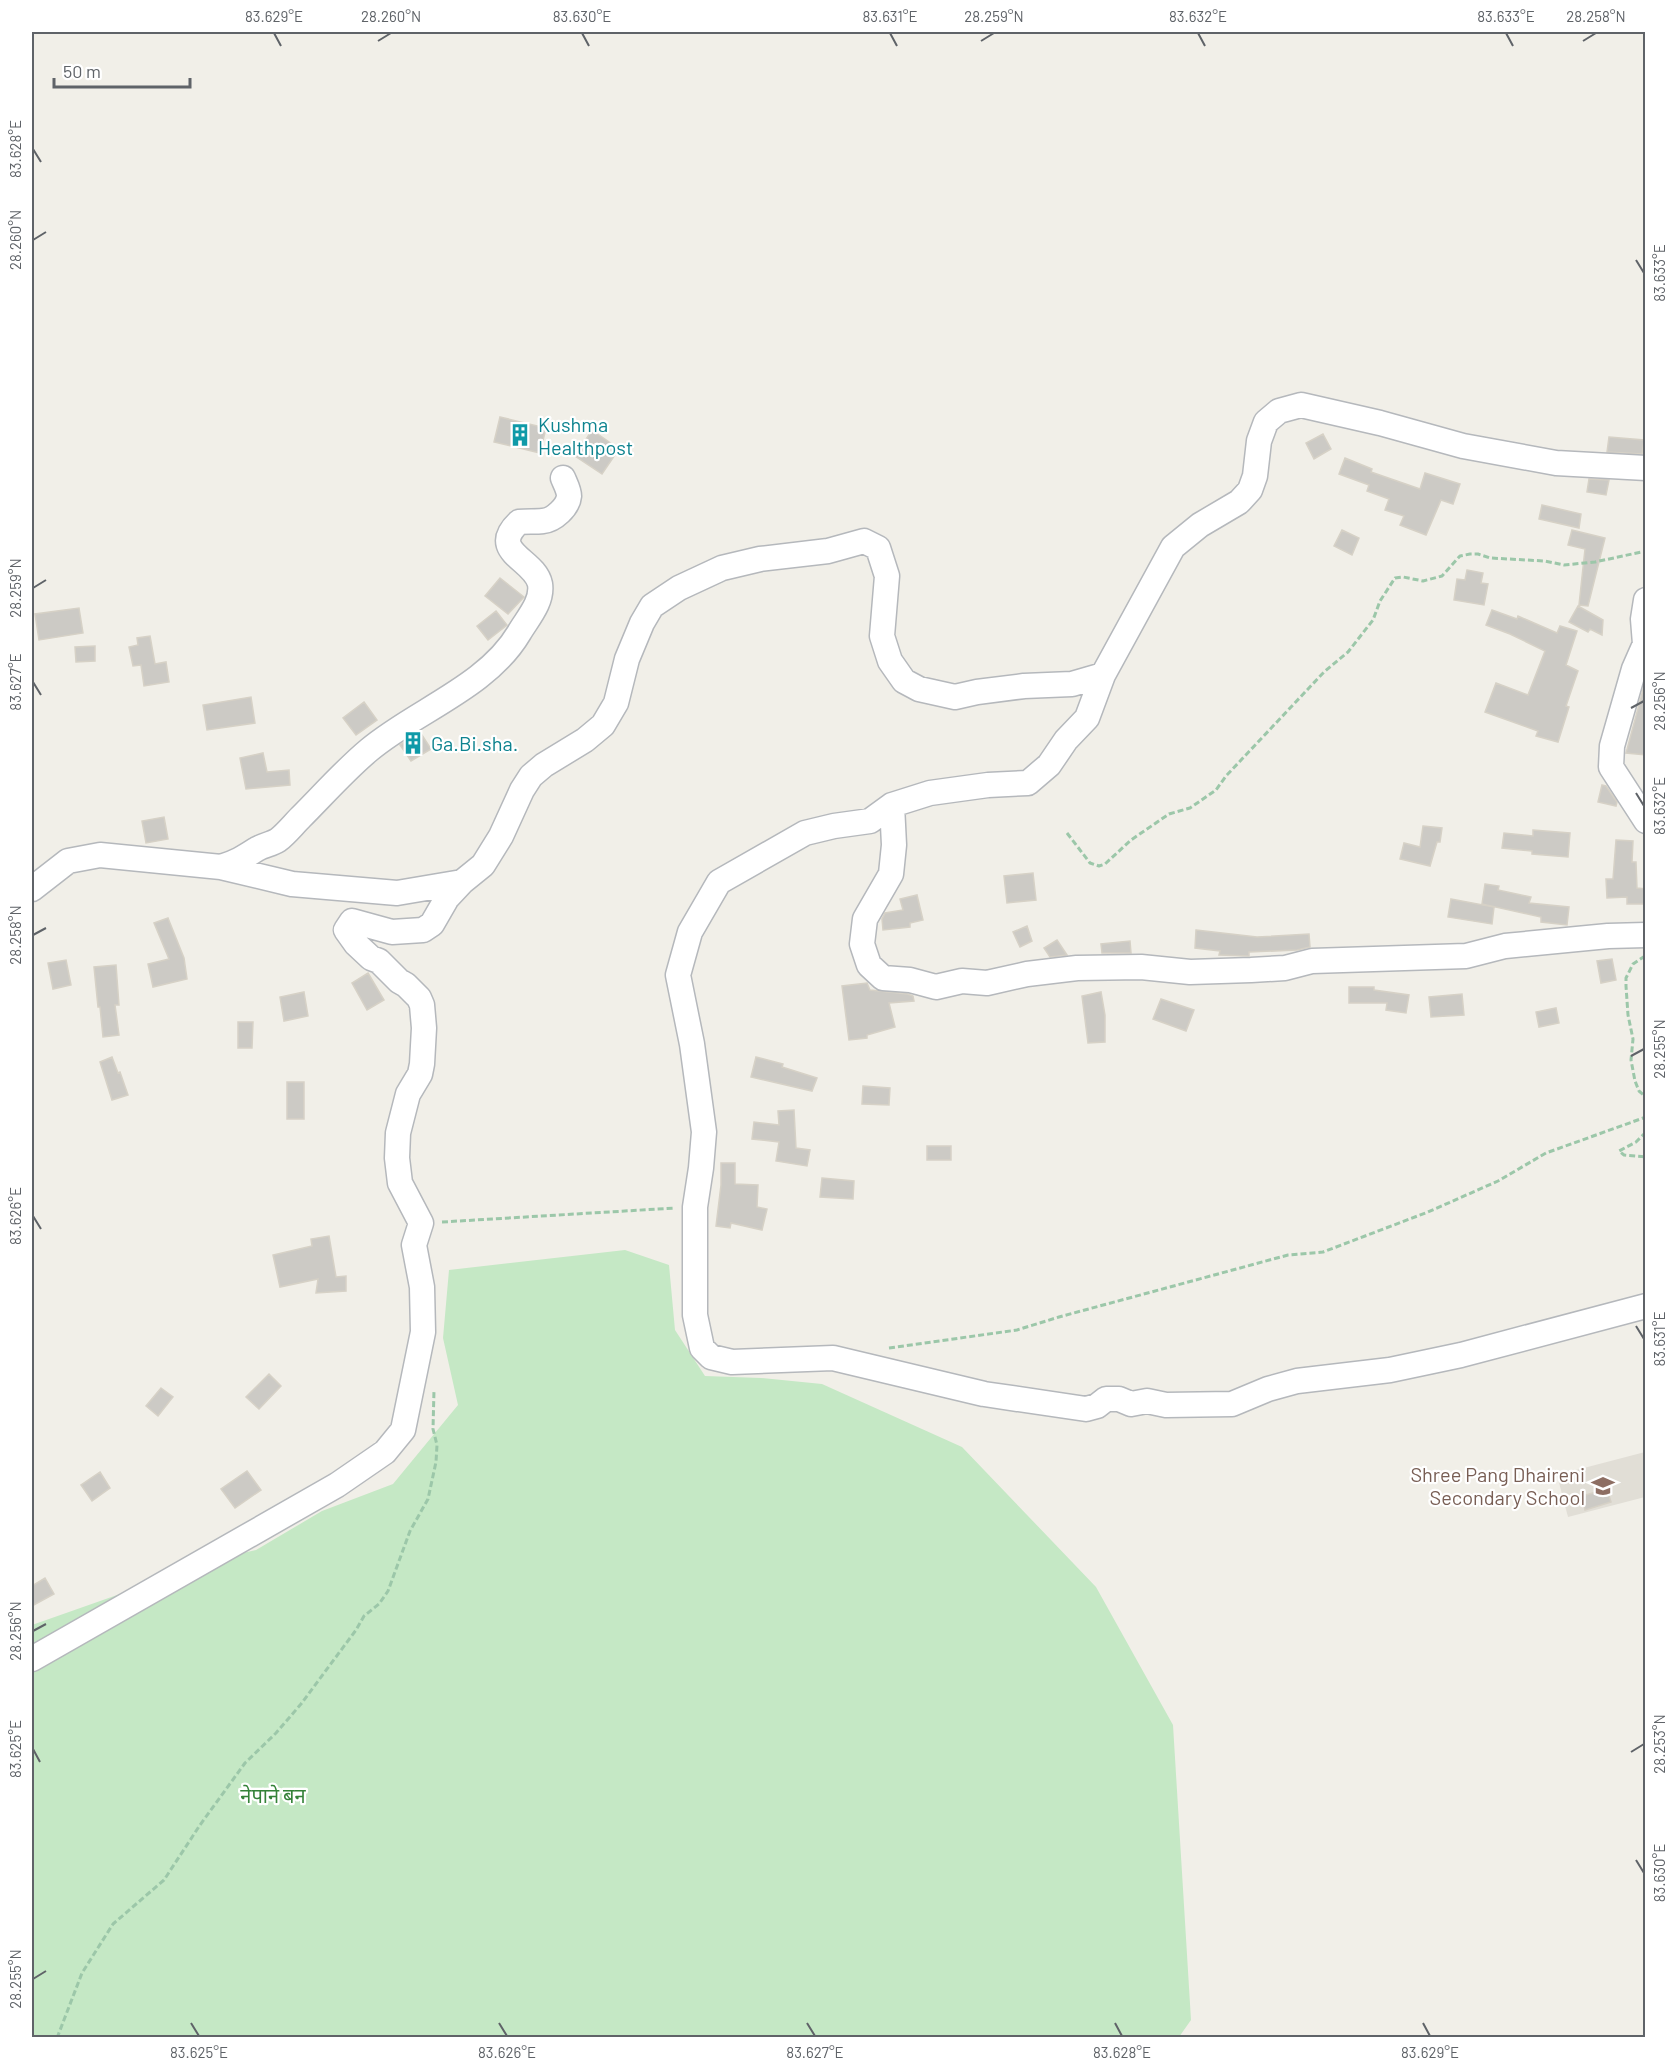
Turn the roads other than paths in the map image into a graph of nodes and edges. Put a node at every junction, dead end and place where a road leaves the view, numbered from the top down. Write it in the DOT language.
graph roads {
  1 [pos="1646,468"];
  2 [pos="563,478"];
  3 [pos="1646,600"];
  4 [pos="1103,675"];
  5 [pos="892,805"];
  6 [pos="1646,821"];
  7 [pos="221,867"];
  8 [pos="462,882"];
  9 [pos="32,889"];
  10 [pos="1646,935"];
  11 [pos="1646,1306"];
  12 [pos="32,1659"];
  1 -- 4 [label="street"];
  2 -- 7 [label="street"];
  3 -- 6 [label="street"];
  4 -- 5 [label="street"];
  4 -- 8 [label="street"];
  5 -- 10 [label="street"];
  5 -- 11 [label="street"];
  7 -- 8 [label="street"];
  7 -- 9 [label="street"];
  8 -- 12 [label="street"];
}
